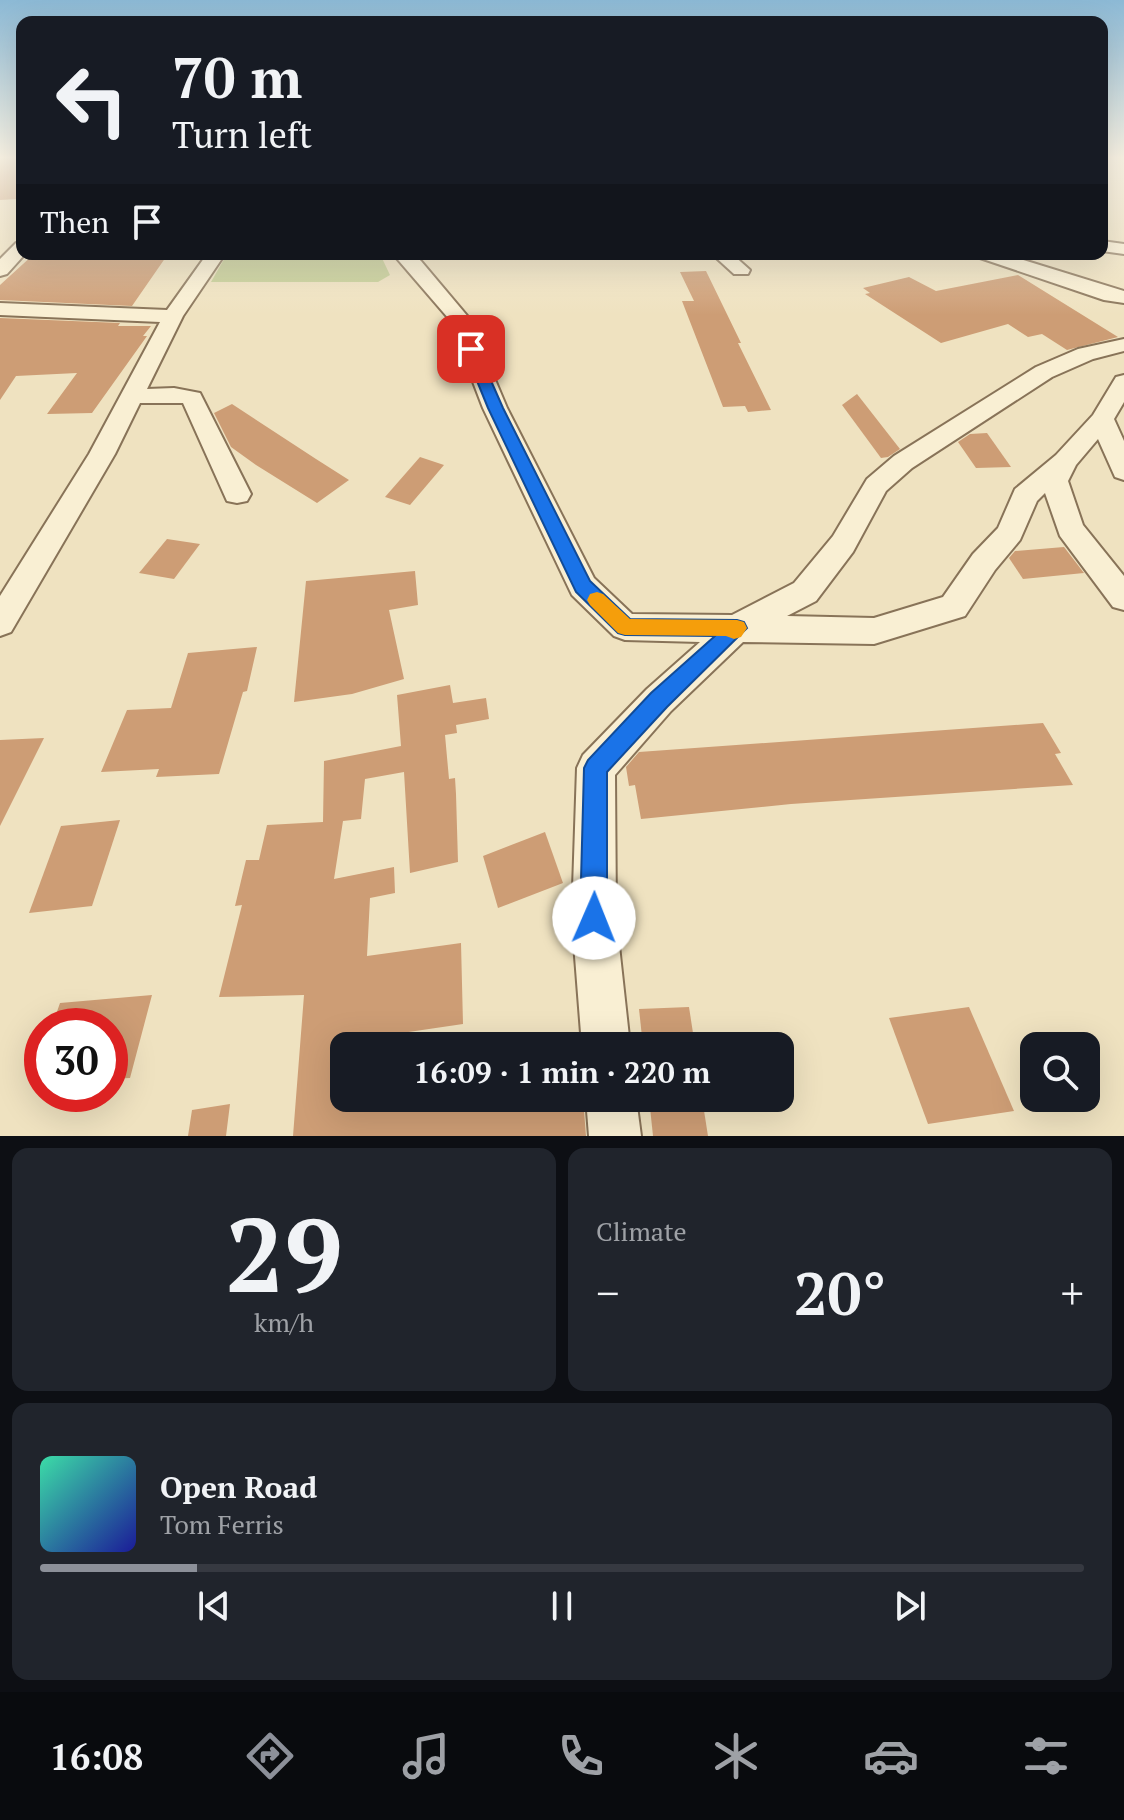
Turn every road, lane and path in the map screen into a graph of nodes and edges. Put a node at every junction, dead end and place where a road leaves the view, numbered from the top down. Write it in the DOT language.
graph roads {
  1 [pos="16,253"];
  2 [pos="212,260"];
  3 [pos="409,260"];
  4 [pos="728,260"];
  5 [pos="1004,260"];
  6 [pos="0,270"];
  7 [pos="741,270"];
  8 [pos="1120,299"];
  9 [pos="0,309"];
  10 [pos="173,316"];
  11 [pos="1124,345"];
  12 [pos="1124,382"];
  13 [pos="135,396"];
  14 [pos="1102,419"];
  15 [pos="1065,461"];
  16 [pos="1124,471"];
  17 [pos="237,494"];
  18 [pos="1124,598"];
  19 [pos="0,623"];
  20 [pos="737,628"];
  21 [pos="605,1032"];
  22 [pos="612,1112"];
  23 [pos="615,1136"];
  1 -- 6 [label="street"];
  2 -- 10 [label="street"];
  3 -- 20 [label="street"];
  4 -- 7 [label="street"];
  5 -- 8 [label="street"];
  9 -- 10 [label="street"];
  10 -- 13 [label="street"];
  11 -- 20 [label="street"];
  12 -- 14 [label="street"];
  13 -- 17 [label="street"];
  13 -- 19 [label="street"];
  14 -- 15 [label="street"];
  14 -- 16 [label="street"];
  15 -- 18 [label="street"];
  15 -- 20 [label="street"];
  20 -- 21 [label="street"];
  22 -- 23 [label="street"];
}
